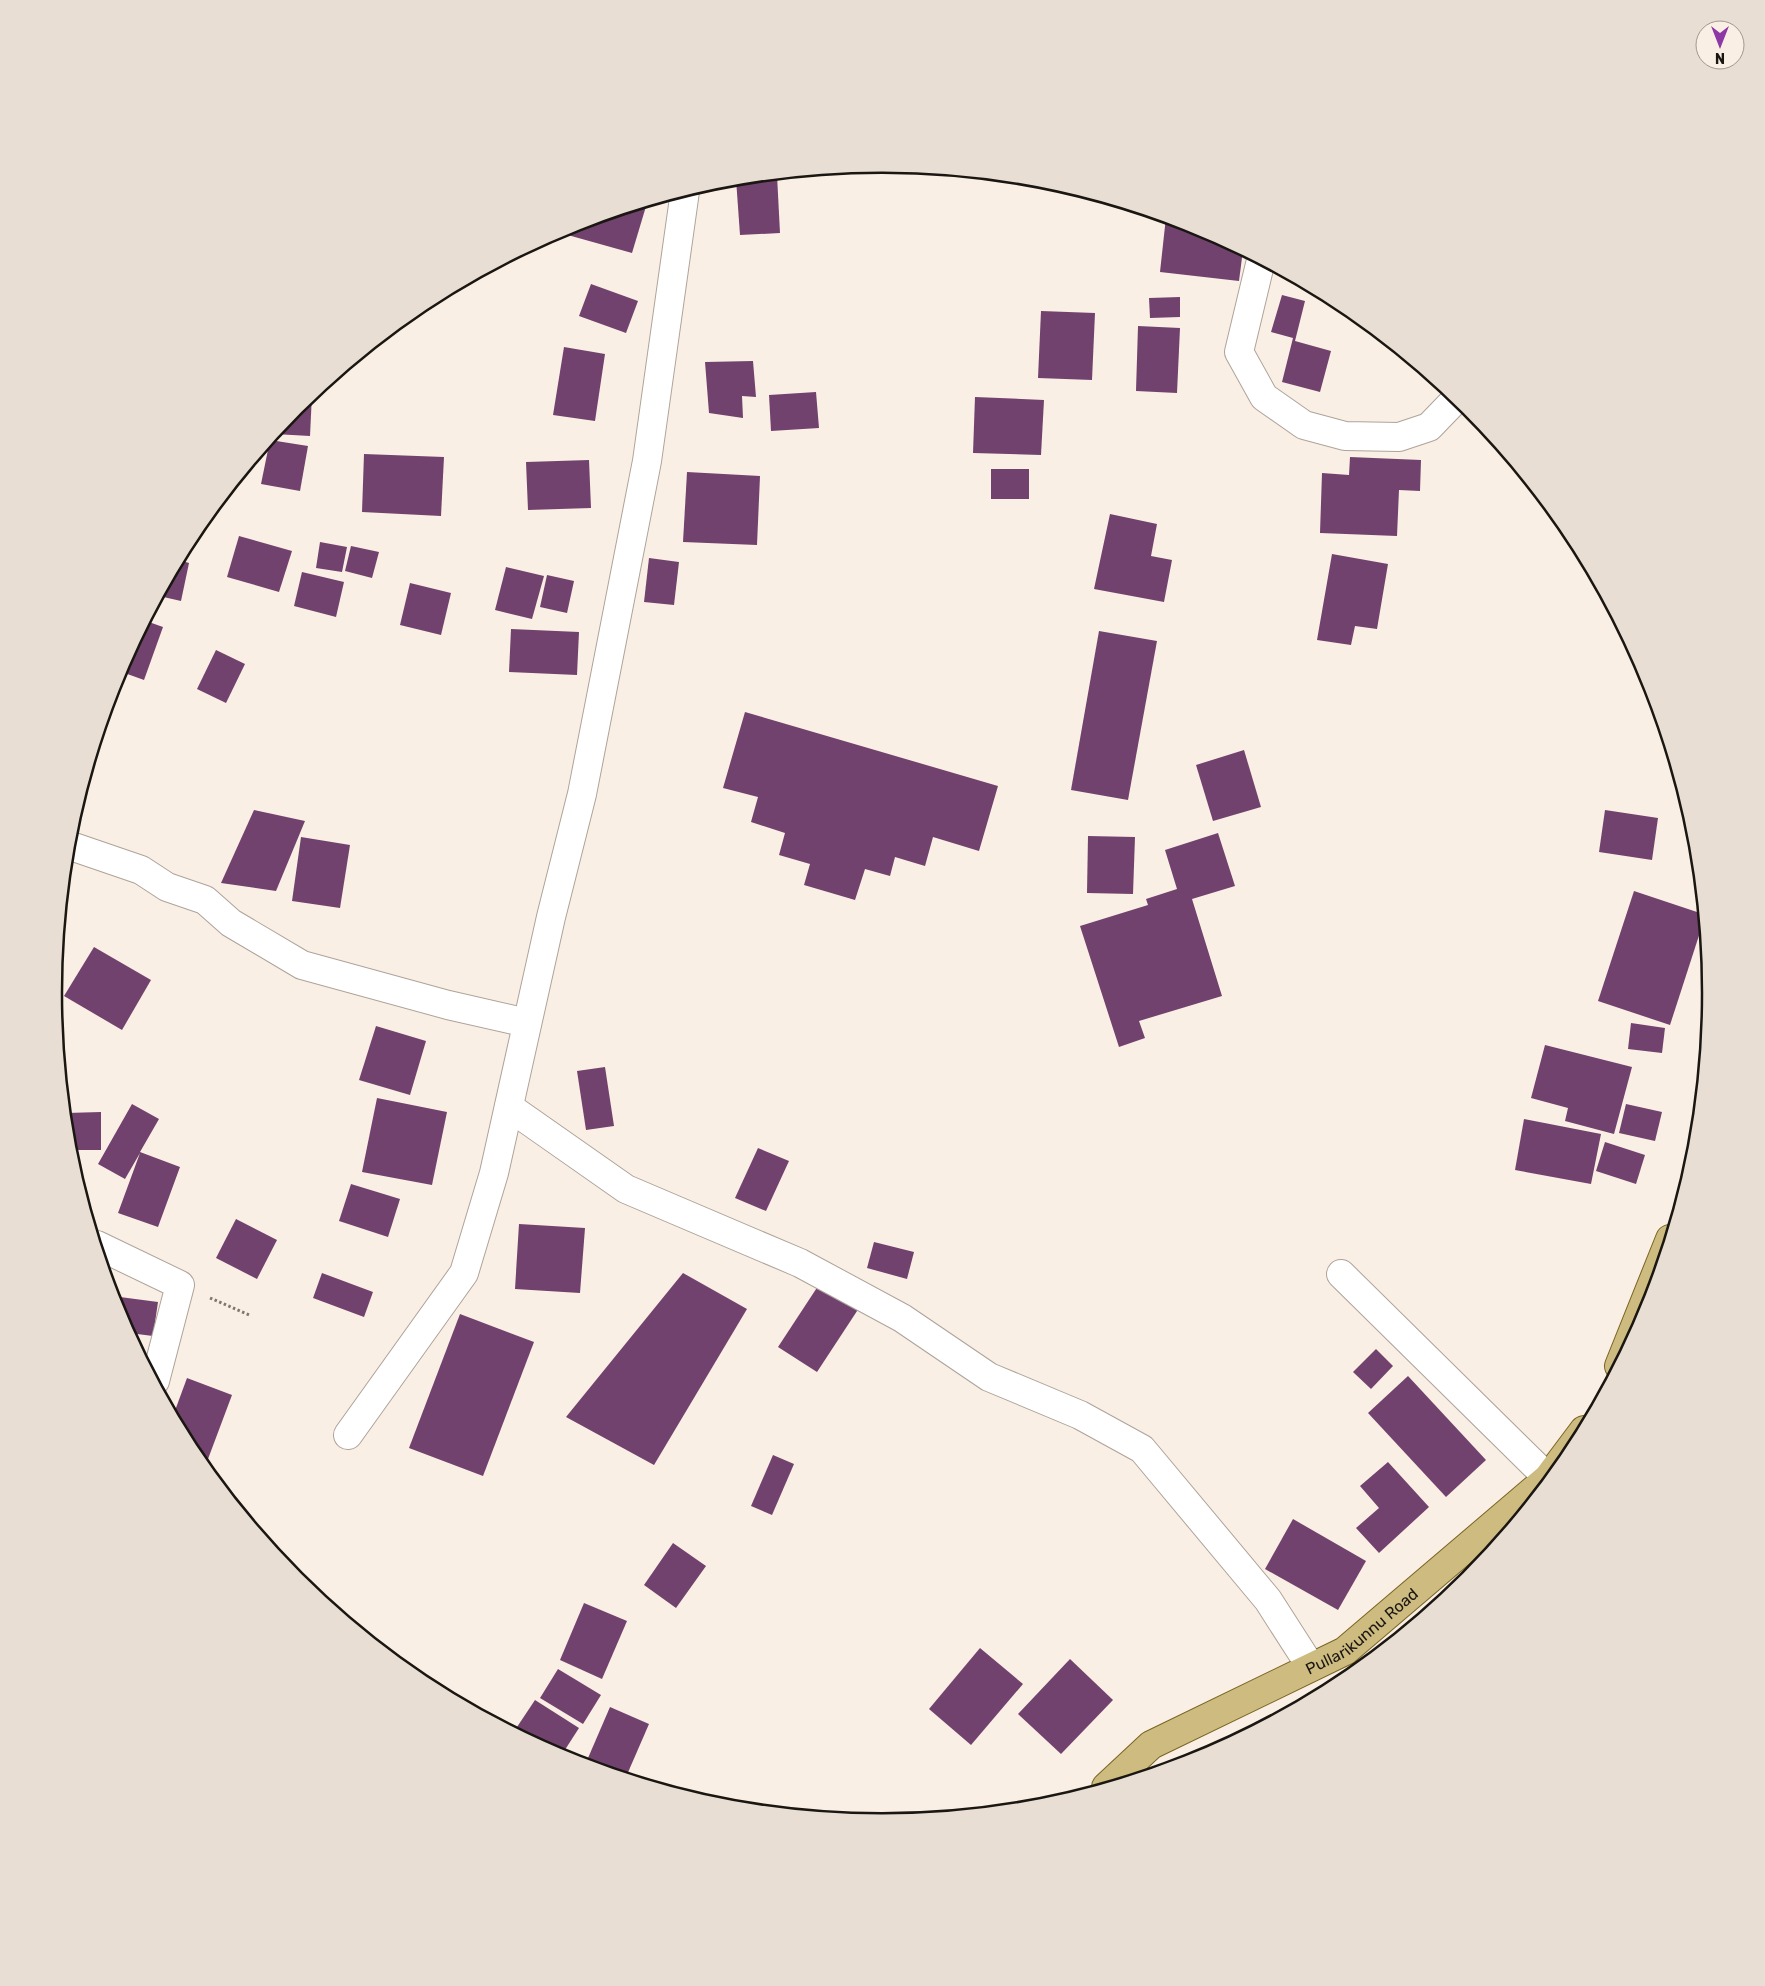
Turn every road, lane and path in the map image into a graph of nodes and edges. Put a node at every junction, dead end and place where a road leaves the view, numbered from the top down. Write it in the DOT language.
graph roads {
  1 [pos="684,198"];
  2 [pos="1260,266"];
  3 [pos="1452,403"];
  4 [pos="76,848"];
  5 [pos="528,1023"];
  6 [pos="509,1107"];
  7 [pos="103,1248"];
  8 [pos="1341,1274"];
  9 [pos="180,1286"];
  10 [pos="249,1315"];
  11 [pos="157,1374"];
  12 [pos="348,1435"];
  13 [pos="1545,1475"];
  14 [pos="1535,1489"];
  15 [pos="1311,1667"];
  16 [pos="1115,1779"];
  1 -- 5 [label="street"];
  2 -- 3 [label="street"];
  4 -- 5 [label="street"];
  5 -- 6 [label="street"];
  6 -- 12 [label="street"];
  6 -- 15 [label="street"];
  7 -- 9 [label="street"];
  8 -- 13 [label="street"];
  9 -- 10 [label="path"];
  9 -- 11 [label="street"];
  14 -- 15 [label="main road, Pullarikunnu Road"];
  15 -- 16 [label="main road, Pullarikunnu Road"];
}
